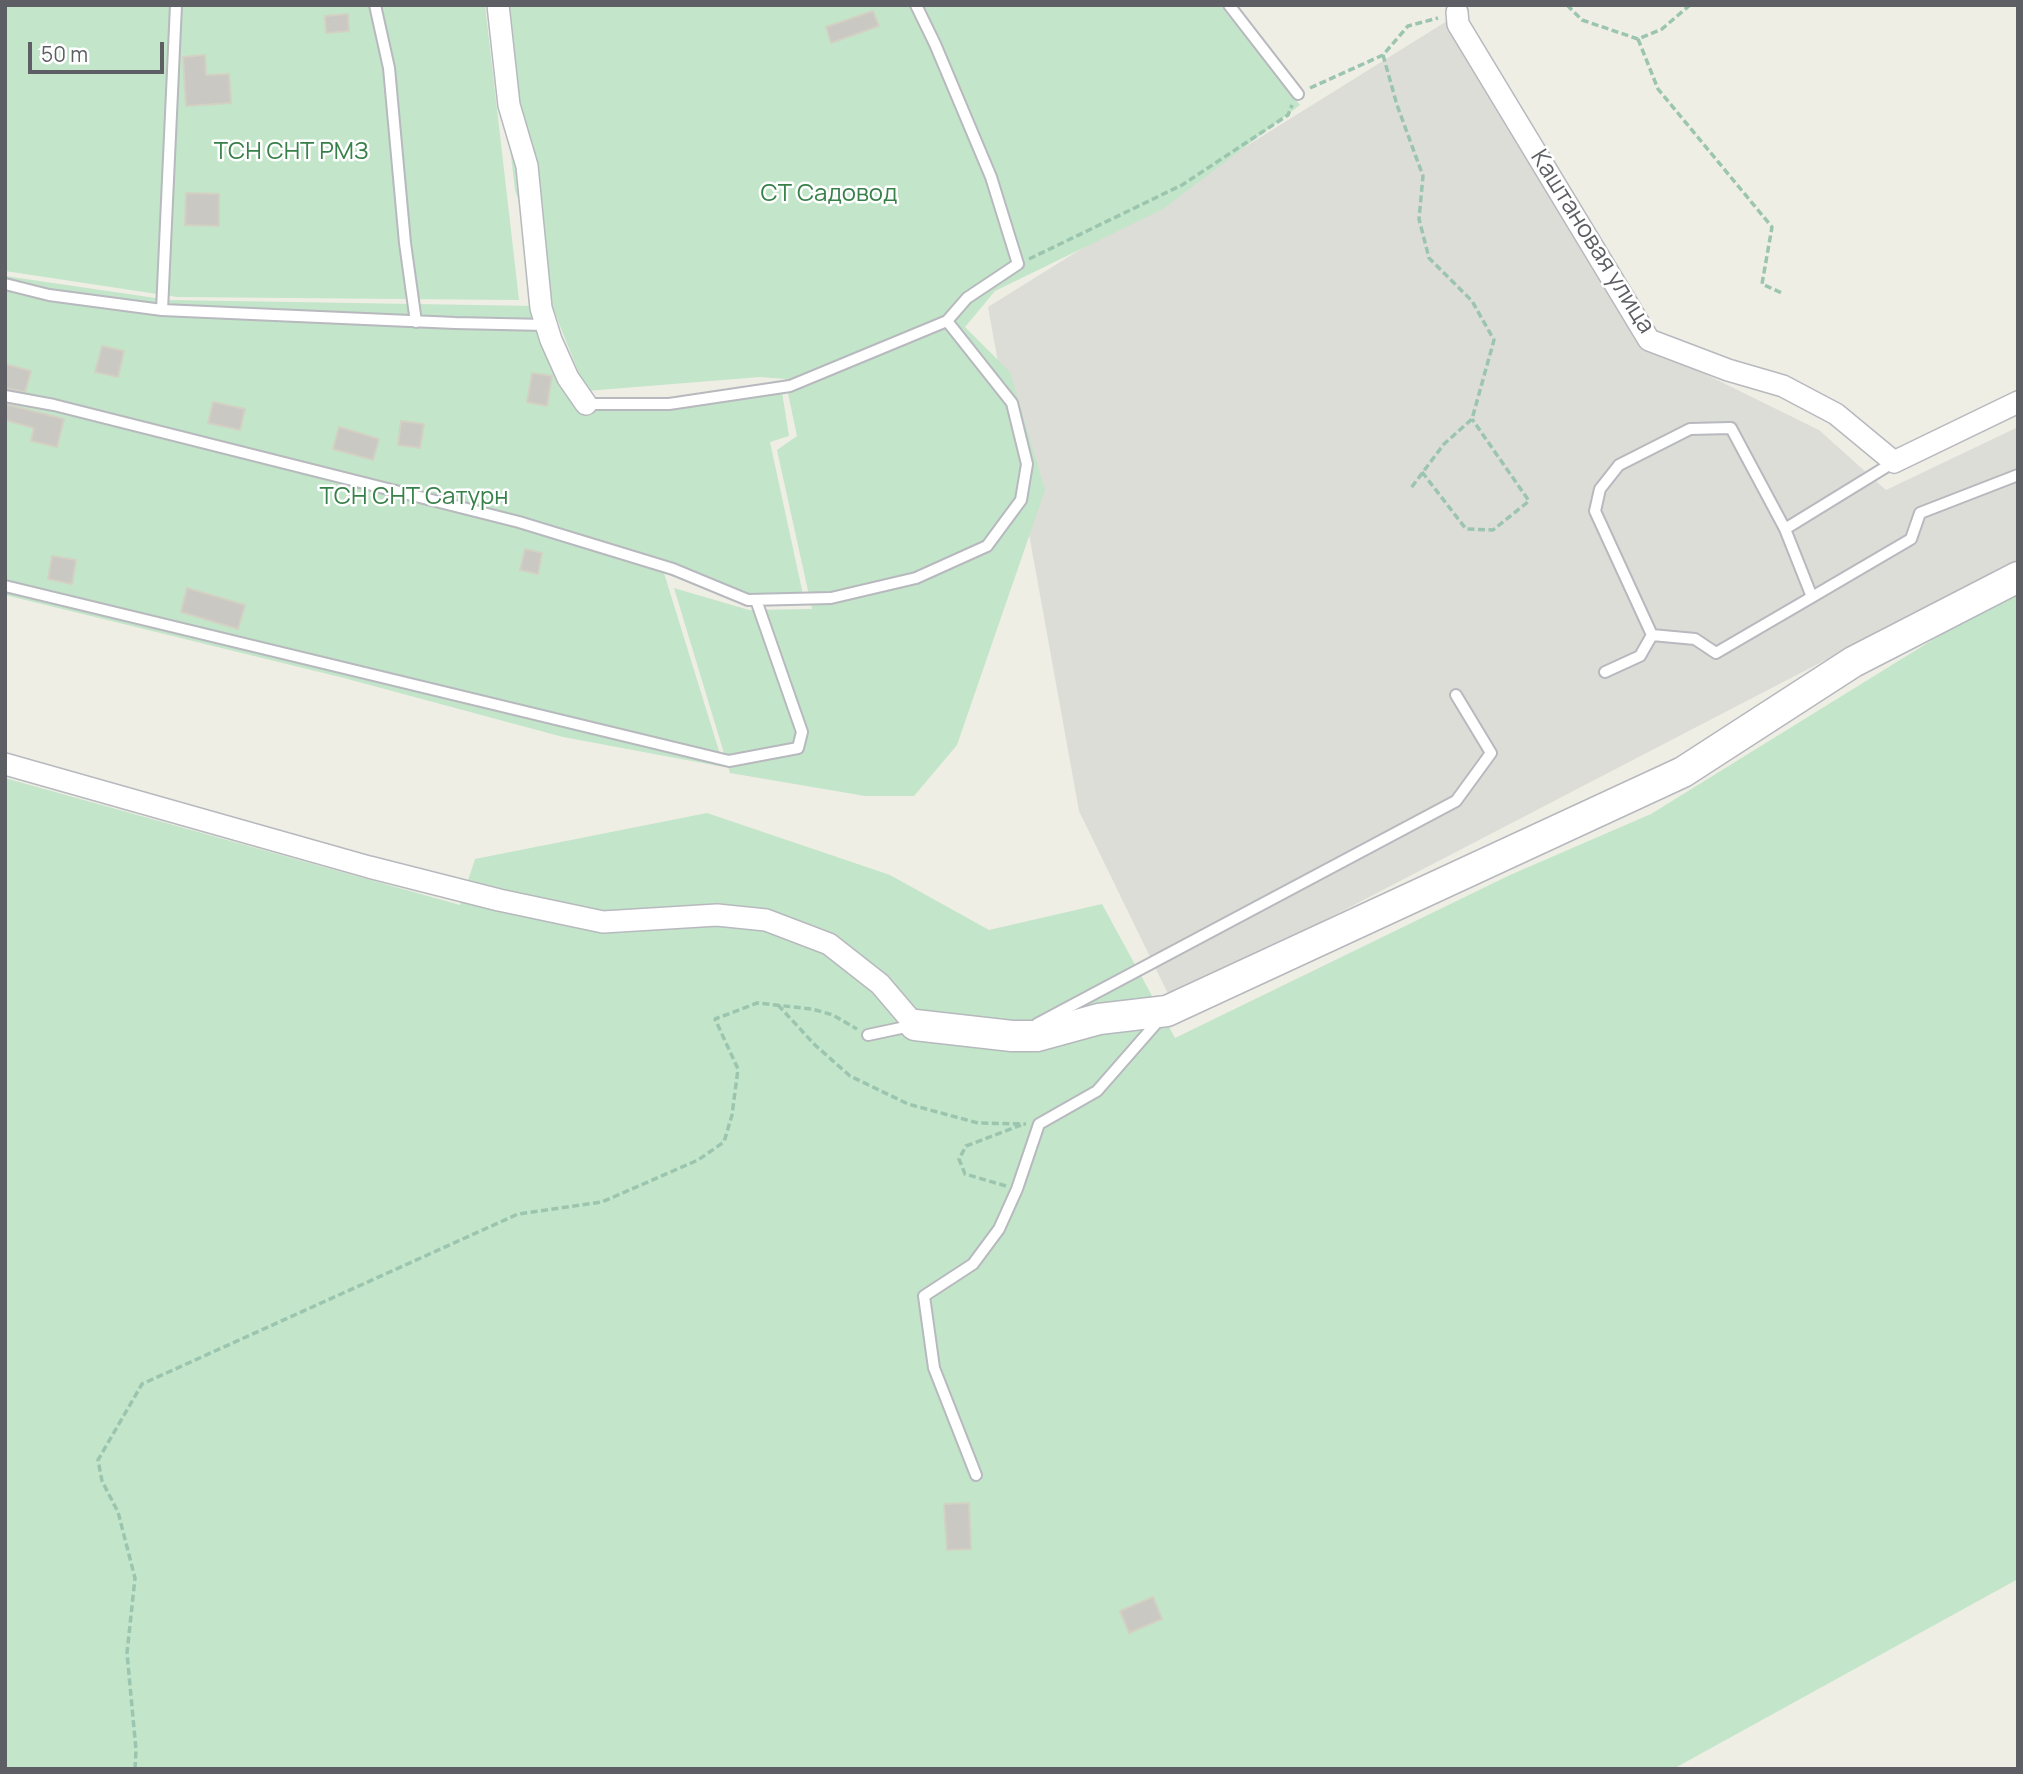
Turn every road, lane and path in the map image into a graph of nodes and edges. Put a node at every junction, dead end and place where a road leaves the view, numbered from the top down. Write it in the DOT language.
graph roads {
  1 [pos="176,5"];
  2 [pos="375,5"];
  3 [pos="498,5"];
  4 [pos="916,5"];
  5 [pos="1228,5"];
  6 [pos="1567,5"];
  7 [pos="1690,5"];
  8 [pos="1457,9"];
  9 [pos="1638,39"];
  10 [pos="1383,55"];
  11 [pos="1298,94"];
  12 [pos="1018,264"];
  13 [pos="5,284"];
  14 [pos="1784,294"];
  15 [pos="162,310"];
  16 [pos="947,321"];
  17 [pos="416,322"];
  18 [pos="546,325"];
  19 [pos="5,396"];
  20 [pos="2018,402"];
  21 [pos="586,404"];
  22 [pos="1472,419"];
  23 [pos="1894,462"];
  24 [pos="1422,472"];
  25 [pos="2018,475"];
  26 [pos="1411,488"];
  27 [pos="1785,529"];
  28 [pos="2018,577"];
  29 [pos="5,586"];
  30 [pos="1812,597"];
  31 [pos="756,600"];
  32 [pos="1652,635"];
  33 [pos="1605,672"];
  34 [pos="1456,695"];
  35 [pos="5,764"];
  36 [pos="778,1005"];
  37 [pos="1167,1011"];
  38 [pos="915,1026"];
  39 [pos="868,1035"];
  40 [pos="1012,1037"];
  41 [pos="1023,1124"];
  42 [pos="1039,1124"];
  43 [pos="1017,1189"];
  44 [pos="976,1475"];
  45 [pos="135,1769"];
  1 -- 15 [label="lane"];
  2 -- 17 [label="lane"];
  3 -- 18 [label="street"];
  4 -- 12 [label="lane"];
  5 -- 11 [label="lane"];
  6 -- 9 [label="path"];
  7 -- 9 [label="path"];
  8 -- 10 [label="path"];
  8 -- 23 [label="street, Каштановая улица"];
  9 -- 14 [label="path"];
  10 -- 11 [label="path"];
  10 -- 22 [label="path"];
  11 -- 12 [label="path"];
  12 -- 16 [label="lane"];
  13 -- 15 [label="lane"];
  15 -- 17 [label="lane"];
  16 -- 21 [label="lane"];
  16 -- 31 [label="lane"];
  17 -- 18 [label="lane"];
  18 -- 21 [label="street"];
  19 -- 31 [label="lane"];
  20 -- 23 [label="street"];
  22 -- 24 [label="path"];
  22 -- 24 [label="path"];
  23 -- 27 [label="lane"];
  24 -- 26 [label="path"];
  25 -- 30 [label="lane"];
  27 -- 30 [label="lane"];
  27 -- 32 [label="lane"];
  28 -- 37 [label="street"];
  29 -- 31 [label="lane"];
  30 -- 32 [label="lane"];
  32 -- 33 [label="lane"];
  34 -- 40 [label="lane"];
  35 -- 38 [label="street"];
  36 -- 39 [label="path"];
  36 -- 41 [label="path"];
  36 -- 45 [label="path"];
  37 -- 40 [label="street"];
  37 -- 42 [label="lane"];
  38 -- 39 [label="lane"];
  38 -- 40 [label="street"];
  41 -- 42 [label="path"];
  41 -- 43 [label="path"];
  42 -- 43 [label="lane"];
  43 -- 44 [label="lane"];
}
